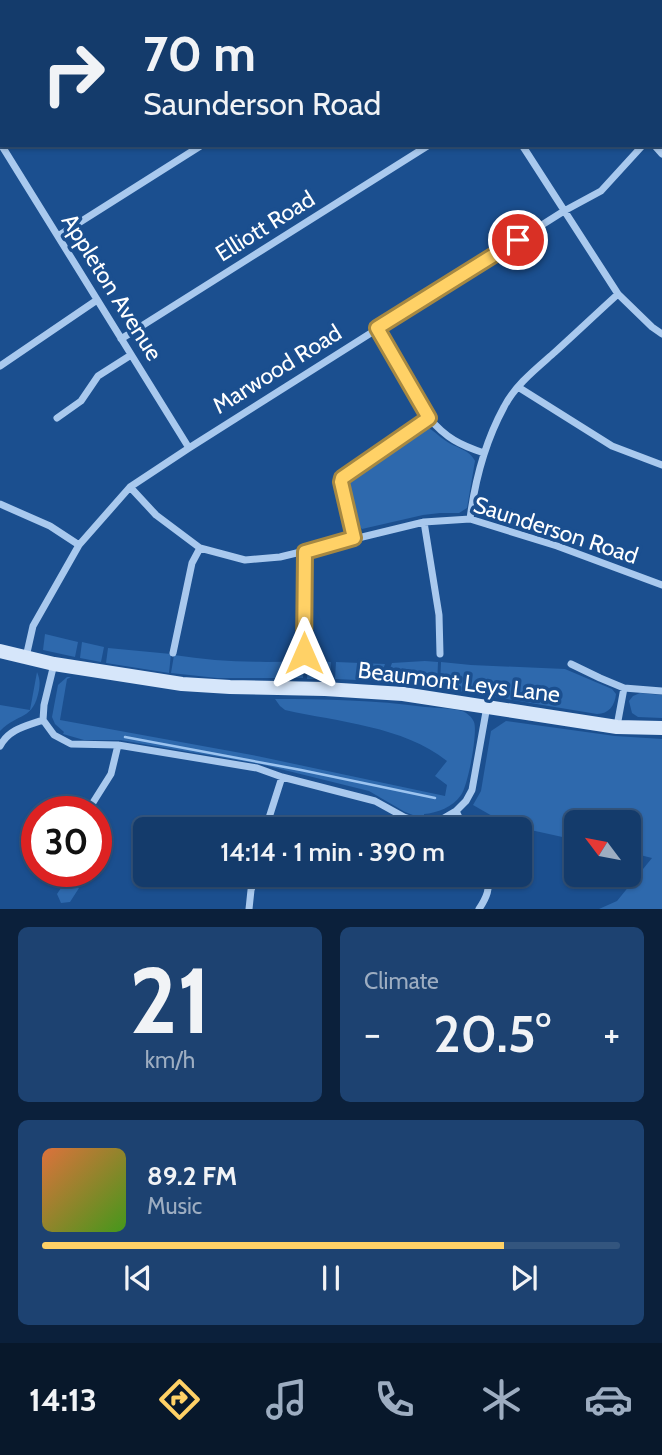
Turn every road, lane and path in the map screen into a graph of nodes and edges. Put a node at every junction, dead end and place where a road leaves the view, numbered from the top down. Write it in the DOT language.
graph roads {
  1 [pos="2,147"];
  2 [pos="199,147"];
  3 [pos="426,147"];
  4 [pos="523,147"];
  5 [pos="641,147"];
  6 [pos="564,211"];
  7 [pos="58,236"];
  8 [pos="618,294"];
  9 [pos="97,300"];
  10 [pos="377,328"];
  11 [pos="662,334"];
  12 [pos="121,339"];
  13 [pos="131,355"];
  14 [pos="0,366"];
  15 [pos="518,387"];
  16 [pos="57,418"];
  17 [pos="429,418"];
  18 [pos="189,448"];
  19 [pos="484,453"];
  20 [pos="662,466"];
  21 [pos="130,487"];
  22 [pos="0,504"];
  23 [pos="470,519"];
  24 [pos="424,522"];
  25 [pos="354,538"];
  26 [pos="79,545"];
  27 [pos="200,548"];
  28 [pos="305,552"];
  29 [pos="662,585"];
  30 [pos="0,651"];
  31 [pos="173,653"];
  32 [pos="304,653"];
  33 [pos="440,654"];
  34 [pos="26,657"];
  35 [pos="54,664"];
  36 [pos="571,664"];
  37 [pos="624,688"];
  38 [pos="662,691"];
  39 [pos="487,706"];
  40 [pos="43,720"];
  41 [pos="617,727"];
  42 [pos="662,729"];
  43 [pos="0,746"];
  44 [pos="118,746"];
  45 [pos="282,777"];
  46 [pos="97,796"];
  47 [pos="456,811"];
  48 [pos="269,817"];
  49 [pos="459,817"];
  50 [pos="252,887"];
  51 [pos="490,887"];
  52 [pos="249,909"];
  53 [pos="479,909"];
  1 -- 7 [label="street, Appleton Avenue"];
  2 -- 7 [label="street"];
  3 -- 12 [label="street, Elliott Road"];
  4 -- 6 [label="street"];
  5 -- 6 [label="street, Marwood Road"];
  6 -- 8 [label="street"];
  6 -- 10 [label="street, Marwood Road"];
  7 -- 9 [label="street, Appleton Avenue"];
  8 -- 11 [label="street"];
  8 -- 15 [label="street"];
  9 -- 12 [label="street, Appleton Avenue"];
  9 -- 14 [label="street"];
  10 -- 17 [label="street"];
  10 -- 18 [label="street, Marwood Road"];
  12 -- 13 [label="street, Appleton Avenue"];
  13 -- 16 [label="street"];
  13 -- 18 [label="street, Appleton Avenue"];
  15 -- 19 [label="street"];
  15 -- 20 [label="street"];
  17 -- 19 [label="street"];
  17 -- 25 [label="street"];
  18 -- 21 [label="street, Marwood Road"];
  19 -- 23 [label="street"];
  21 -- 26 [label="street, Marwood Road"];
  21 -- 27 [label="street, Saunderson Road"];
  22 -- 26 [label="street"];
  23 -- 24 [label="street, Saunderson Road"];
  23 -- 29 [label="street, Saunderson Road"];
  24 -- 25 [label="street, Saunderson Road"];
  24 -- 33 [label="street"];
  25 -- 28 [label="street, Saunderson Road"];
  26 -- 34 [label="street, Marwood Road"];
  27 -- 28 [label="street, Saunderson Road"];
  27 -- 31 [label="street"];
  28 -- 32 [label="street"];
  30 -- 34 [label="street, Beaumont Leys Lane"];
  34 -- 35 [label="street, Beaumont Leys Lane"];
  35 -- 39 [label="street, Beaumont Leys Lane"];
  35 -- 40 [label="street"];
  36 -- 37 [label="street"];
  37 -- 38 [label="street"];
  37 -- 41 [label="street"];
  39 -- 41 [label="street, Beaumont Leys Lane"];
  39 -- 47 [label="street"];
  40 -- 43 [label="street"];
  40 -- 44 [label="street"];
  41 -- 42 [label="street, Beaumont Leys Lane"];
  44 -- 45 [label="street"];
  44 -- 46 [label="street"];
  45 -- 47 [label="street"];
  45 -- 48 [label="street"];
  47 -- 49 [label="street"];
  50 -- 52 [label="street"];
  51 -- 53 [label="street"];
}
